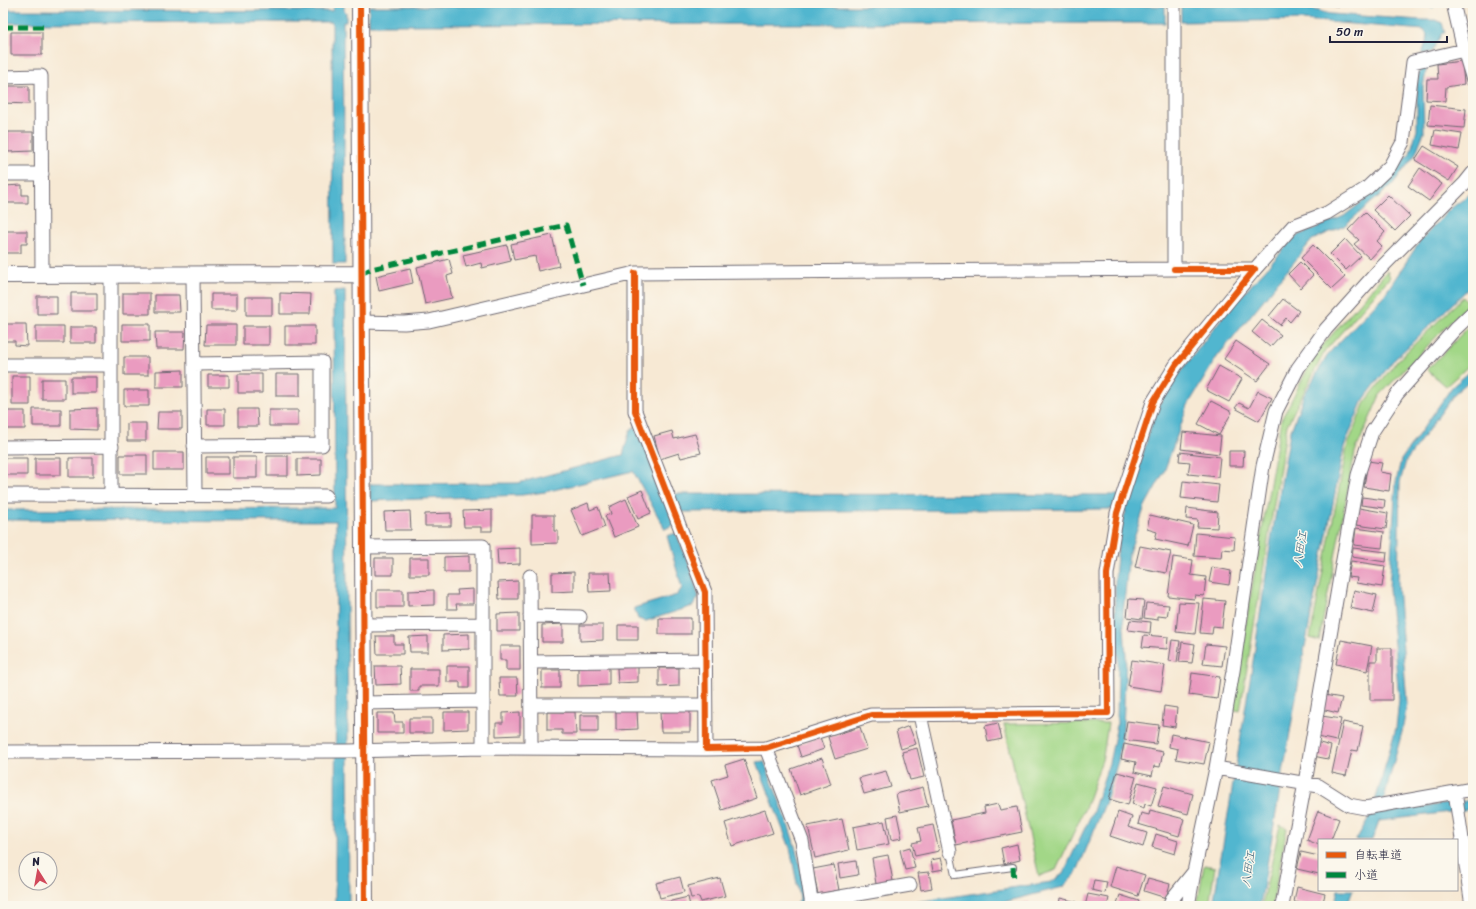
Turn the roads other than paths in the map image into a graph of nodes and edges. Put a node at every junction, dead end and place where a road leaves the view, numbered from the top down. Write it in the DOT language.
graph roads {
  1 [pos="360,3"];
  2 [pos="1174,3"];
  3 [pos="1453,3"];
  4 [pos="1464,50"];
  5 [pos="3,77"];
  6 [pos="1473,80"];
  7 [pos="1473,173"];
  8 [pos="3,174"];
  9 [pos="42,174"];
  10 [pos="1174,269"];
  11 [pos="1256,269"];
  12 [pos="635,273"];
  13 [pos="111,274"];
  14 [pos="193,274"];
  15 [pos="360,274"];
  16 [pos="3,275"];
  17 [pos="42,275"];
  18 [pos="1473,312"];
  19 [pos="362,322"];
  20 [pos="194,364"];
  21 [pos="3,365"];
  22 [pos="111,365"];
  23 [pos="112,446"];
  24 [pos="194,446"];
  25 [pos="3,447"];
  26 [pos="111,495"];
  27 [pos="3,496"];
  28 [pos="195,496"];
  29 [pos="326,496"];
  30 [pos="362,547"];
  31 [pos="530,576"];
  32 [pos="530,616"];
  33 [pos="580,617"];
  34 [pos="482,624"];
  35 [pos="363,625"];
  36 [pos="705,660"];
  37 [pos="531,662"];
  38 [pos="482,701"];
  39 [pos="363,703"];
  40 [pos="531,705"];
  41 [pos="705,705"];
  42 [pos="920,715"];
  43 [pos="483,748"];
  44 [pos="531,748"];
  45 [pos="766,748"];
  46 [pos="706,749"];
  47 [pos="355,751"];
  48 [pos="3,752"];
  49 [pos="1216,768"];
  50 [pos="1305,783"];
  51 [pos="1473,789"];
  52 [pos="1455,792"];
  53 [pos="950,852"];
  54 [pos="1013,867"];
  55 [pos="1194,872"];
  56 [pos="910,885"];
  57 [pos="812,904"];
  58 [pos="365,906"];
  59 [pos="1170,906"];
  60 [pos="1188,906"];
  61 [pos="1282,906"];
  62 [pos="1472,906"];
  1 -- 15 [label="street"];
  2 -- 10 [label="street"];
  3 -- 4 [label="street"];
  4 -- 6 [label="street"];
  4 -- 11 [label="street"];
  5 -- 9 [label="street"];
  7 -- 49 [label="street"];
  8 -- 9 [label="street"];
  9 -- 17 [label="street"];
  10 -- 11 [label="street"];
  10 -- 12 [label="street"];
  11 -- 42 [label="street"];
  12 -- 19 [label="street"];
  12 -- 36 [label="street"];
  13 -- 14 [label="street"];
  13 -- 17 [label="street"];
  13 -- 22 [label="street"];
  14 -- 15 [label="street"];
  14 -- 20 [label="street"];
  15 -- 19 [label="street"];
  16 -- 17 [label="street"];
  18 -- 50 [label="street"];
  19 -- 30 [label="street"];
  20 -- 24 [label="street"];
  20 -- 24 [label="street"];
  21 -- 22 [label="street"];
  22 -- 23 [label="street"];
  23 -- 25 [label="street"];
  23 -- 26 [label="street"];
  24 -- 28 [label="street"];
  26 -- 27 [label="street"];
  26 -- 28 [label="street"];
  28 -- 29 [label="street"];
  30 -- 34 [label="street"];
  30 -- 35 [label="street"];
  31 -- 32 [label="street"];
  32 -- 33 [label="street"];
  32 -- 37 [label="street"];
  34 -- 35 [label="street"];
  34 -- 38 [label="street"];
  35 -- 39 [label="street"];
  36 -- 37 [label="street"];
  36 -- 41 [label="street"];
  37 -- 40 [label="street"];
  38 -- 39 [label="street"];
  38 -- 43 [label="street"];
  39 -- 47 [label="street"];
  40 -- 41 [label="street"];
  40 -- 44 [label="street"];
  41 -- 46 [label="street"];
  42 -- 45 [label="street"];
  42 -- 53 [label="street"];
  43 -- 44 [label="street"];
  43 -- 47 [label="street"];
  44 -- 46 [label="street"];
  45 -- 46 [label="street"];
  45 -- 57 [label="street"];
  47 -- 48 [label="street"];
  47 -- 58 [label="street"];
  49 -- 50 [label="street"];
  49 -- 55 [label="street"];
  50 -- 52 [label="street"];
  50 -- 61 [label="street"];
  51 -- 52 [label="street"];
  52 -- 62 [label="street"];
  53 -- 54 [label="lane"];
  55 -- 59 [label="street"];
  55 -- 60 [label="street"];
  56 -- 57 [label="street"];
}
